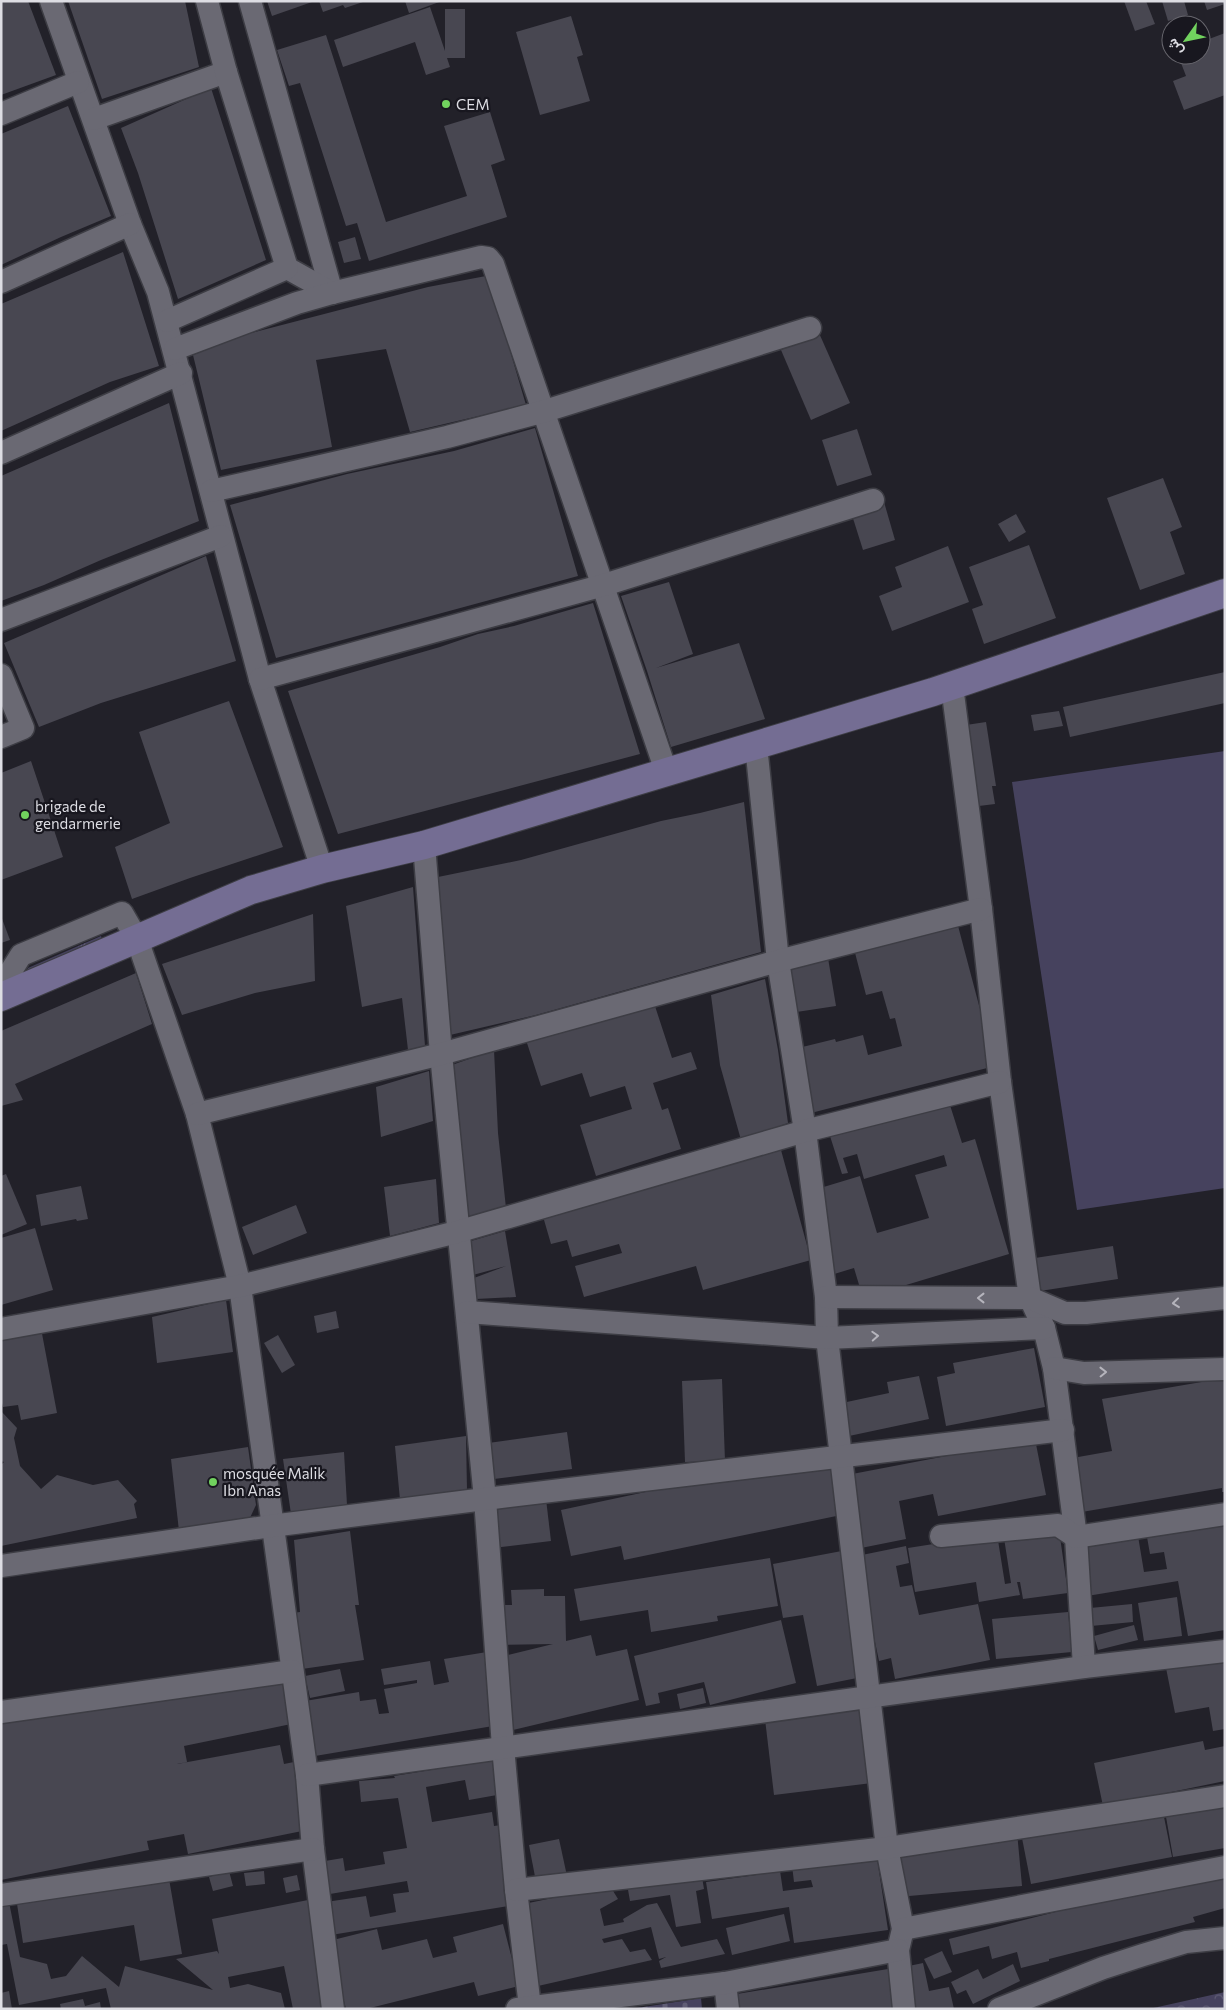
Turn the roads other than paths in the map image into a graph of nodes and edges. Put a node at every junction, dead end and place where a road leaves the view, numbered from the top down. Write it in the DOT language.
graph roads {
  1 [pos="51,1"];
  2 [pos="207,1"];
  3 [pos="250,1"];
  4 [pos="226,72"];
  5 [pos="78,82"];
  6 [pos="1,114"];
  7 [pos="94,119"];
  8 [pos="130,224"];
  9 [pos="287,268"];
  10 [pos="1,282"];
  11 [pos="332,292"];
  12 [pos="167,321"];
  13 [pos="810,328"];
  14 [pos="175,349"];
  15 [pos="181,373"];
  16 [pos="544,411"];
  17 [pos="1,453"];
  18 [pos="211,492"];
  19 [pos="873,500"];
  20 [pos="221,536"];
  21 [pos="604,585"];
  22 [pos="1225,593"];
  23 [pos="1,620"];
  24 [pos="1,675"];
  25 [pos="260,679"];
  26 [pos="952,686"];
  27 [pos="1,737"];
  28 [pos="756,745"];
  29 [pos="666,771"];
  30 [pos="424,845"];
  31 [pos="322,869"];
  32 [pos="982,909"];
  33 [pos="137,939"];
  34 [pos="778,962"];
  35 [pos="1,987"];
  36 [pos="1,997"];
  37 [pos="441,1054"];
  38 [pos="1000,1082"];
  39 [pos="197,1114"];
  40 [pos="805,1131"];
  41 [pos="457,1232"];
  42 [pos="240,1286"];
  43 [pos="826,1297"];
  44 [pos="1030,1298"];
  45 [pos="1225,1298"];
  46 [pos="467,1312"];
  47 [pos="1044,1328"];
  48 [pos="1,1329"];
  49 [pos="826,1338"];
  50 [pos="1054,1368"];
  51 [pos="1225,1369"];
  52 [pos="1063,1430"];
  53 [pos="842,1455"];
  54 [pos="485,1498"];
  55 [pos="1225,1514"];
  56 [pos="271,1526"];
  57 [pos="941,1536"];
  58 [pos="1076,1537"];
  59 [pos="1,1566"];
  60 [pos="1225,1651"];
  61 [pos="1084,1667"];
  62 [pos="292,1671"];
  63 [pos="870,1696"];
  64 [pos="1,1712"];
  65 [pos="502,1747"];
  66 [pos="307,1775"];
  67 [pos="1225,1796"];
  68 [pos="887,1848"];
  69 [pos="313,1849"];
  70 [pos="1225,1867"];
  71 [pos="516,1890"];
  72 [pos="1,1895"];
  73 [pos="1225,1938"];
  74 [pos="900,1940"];
  75 [pos="725,1984"];
  76 [pos="524,2008"];
  77 [pos="333,2009"];
  78 [pos="728,2009"];
  79 [pos="904,2009"];
  80 [pos="999,2009"];
  1 -- 5 [label="street"];
  2 -- 4 [label="street"];
  3 -- 11 [label="street"];
  4 -- 7 [label="street"];
  4 -- 9 [label="street"];
  5 -- 6 [label="street"];
  5 -- 7 [label="street"];
  7 -- 8 [label="street"];
  8 -- 10 [label="street"];
  8 -- 12 [label="street"];
  9 -- 11 [label="street"];
  9 -- 12 [label="street"];
  11 -- 14 [label="street"];
  11 -- 16 [label="street"];
  12 -- 14 [label="street"];
  13 -- 16 [label="street"];
  14 -- 15 [label="street"];
  15 -- 17 [label="street"];
  15 -- 18 [label="street"];
  16 -- 18 [label="street"];
  16 -- 21 [label="street"];
  18 -- 20 [label="street"];
  19 -- 21 [label="street"];
  20 -- 23 [label="street"];
  20 -- 25 [label="street"];
  21 -- 25 [label="street"];
  21 -- 29 [label="street"];
  22 -- 26 [label="main road"];
  24 -- 27 [label="street"];
  25 -- 31 [label="street"];
  26 -- 28 [label="main road"];
  26 -- 32 [label="street"];
  28 -- 29 [label="main road"];
  28 -- 34 [label="street"];
  29 -- 30 [label="main road"];
  30 -- 31 [label="main road"];
  30 -- 37 [label="street"];
  31 -- 33 [label="main road"];
  32 -- 34 [label="street"];
  32 -- 38 [label="street"];
  33 -- 35 [label="street"];
  33 -- 36 [label="main road"];
  33 -- 39 [label="street"];
  34 -- 37 [label="street"];
  34 -- 40 [label="street"];
  37 -- 39 [label="street"];
  37 -- 41 [label="street"];
  38 -- 40 [label="street"];
  38 -- 44 [label="street"];
  39 -- 42 [label="street"];
  40 -- 41 [label="street"];
  40 -- 43 [label="street"];
  41 -- 42 [label="street"];
  41 -- 46 [label="street"];
  42 -- 48 [label="street"];
  42 -- 56 [label="street"];
  44 -- 43 [label="street, one-way"];
  43 -- 49 [label="street"];
  45 -- 44 [label="street, one-way"];
  44 -- 47 [label="street"];
  46 -- 49 [label="street"];
  46 -- 54 [label="street"];
  49 -- 47 [label="street, one-way"];
  47 -- 50 [label="street"];
  49 -- 53 [label="street"];
  50 -- 51 [label="street, one-way"];
  50 -- 52 [label="street"];
  52 -- 53 [label="street"];
  52 -- 58 [label="street"];
  53 -- 54 [label="street"];
  53 -- 63 [label="street"];
  54 -- 56 [label="street"];
  54 -- 65 [label="street"];
  55 -- 58 [label="street"];
  56 -- 59 [label="street"];
  56 -- 62 [label="street"];
  57 -- 58 [label="street"];
  58 -- 61 [label="street"];
  60 -- 61 [label="street"];
  61 -- 63 [label="street"];
  62 -- 64 [label="street"];
  62 -- 66 [label="street"];
  63 -- 65 [label="street"];
  63 -- 68 [label="street"];
  65 -- 66 [label="street"];
  65 -- 71 [label="street"];
  66 -- 69 [label="street"];
  67 -- 68 [label="street"];
  68 -- 71 [label="street"];
  68 -- 74 [label="street"];
  69 -- 72 [label="street"];
  69 -- 77 [label="street"];
  70 -- 74 [label="street"];
  71 -- 76 [label="street"];
  73 -- 80 [label="street"];
  74 -- 75 [label="street"];
  74 -- 79 [label="street"];
  75 -- 76 [label="street"];
  75 -- 78 [label="street"];
}
